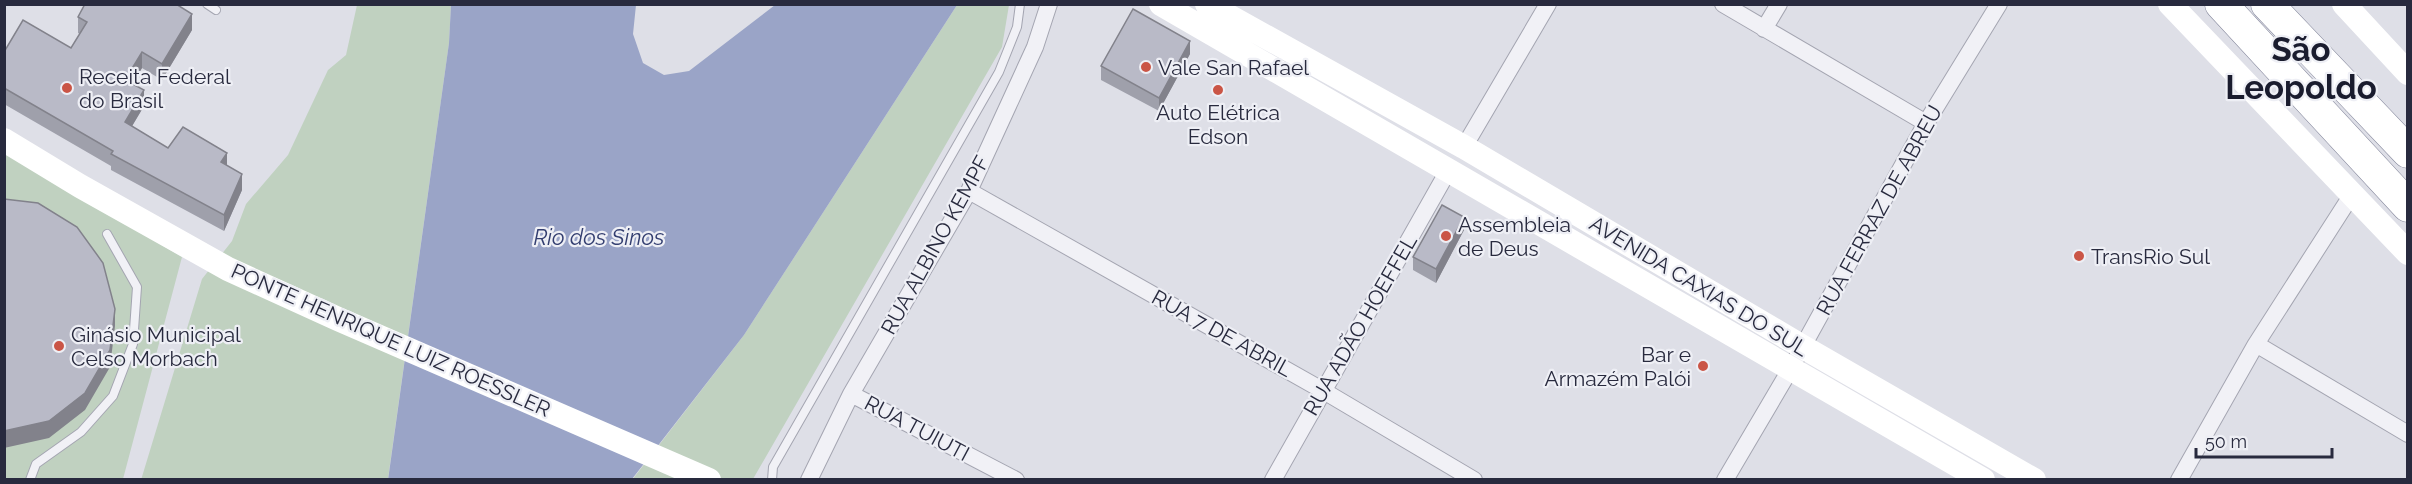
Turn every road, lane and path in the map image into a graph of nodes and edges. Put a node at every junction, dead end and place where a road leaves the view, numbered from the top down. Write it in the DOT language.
graph roads {
  1 [pos="207,4"];
  2 [pos="1020,4"];
  3 [pos="1049,4"];
  4 [pos="1161,4"];
  5 [pos="1207,4"];
  6 [pos="1548,4"];
  7 [pos="1723,4"];
  8 [pos="1779,4"];
  9 [pos="1999,4"];
  10 [pos="2170,4"];
  11 [pos="2221,4"];
  12 [pos="2266,4"];
  13 [pos="2344,4"];
  14 [pos="216,10"];
  15 [pos="1764,29"];
  16 [pos="2408,73"];
  17 [pos="1926,123"];
  18 [pos="4,140"];
  19 [pos="1464,147"];
  20 [pos="2408,152"];
  21 [pos="1449,171"];
  22 [pos="969,191"];
  23 [pos="2351,196"];
  24 [pos="2387,210"];
  25 [pos="107,234"];
  26 [pos="2408,253"];
  27 [pos="2256,344"];
  28 [pos="1803,347"];
  29 [pos="1791,368"];
  30 [pos="1322,390"];
  31 [pos="851,394"];
  32 [pos="2408,434"];
  33 [pos="30,480"];
  34 [pos="709,480"];
  35 [pos="772,480"];
  36 [pos="809,480"];
  37 [pos="1016,480"];
  38 [pos="1273,480"];
  39 [pos="1473,480"];
  40 [pos="1725,480"];
  41 [pos="1983,480"];
  42 [pos="2034,480"];
  43 [pos="2179,480"];
  1 -- 14 [label="lane"];
  2 -- 35 [label="lane"];
  3 -- 22 [label="street, RUA ALBINO KEMPF"];
  4 -- 21 [label="street, AVENIDA CAXIAS DO SUL"];
  5 -- 19 [label="street, AVENIDA CAXIAS DO SUL"];
  6 -- 19 [label="street"];
  7 -- 15 [label="street"];
  8 -- 15 [label="street"];
  9 -- 17 [label="street, RUA FERRAZ DE ABREU"];
  10 -- 23 [label="street"];
  11 -- 24 [label="highway"];
  12 -- 20 [label="highway"];
  13 -- 16 [label="street"];
  15 -- 17 [label="street"];
  17 -- 28 [label="street, RUA FERRAZ DE ABREU"];
  18 -- 34 [label="street, PONTE HENRIQUE LUIZ ROESSLER"];
  19 -- 28 [label="street, AVENIDA CAXIAS DO SUL"];
  21 -- 29 [label="street, AVENIDA CAXIAS DO SUL"];
  21 -- 30 [label="street, RUA ADÃO HOEFFEL"];
  22 -- 30 [label="street, RUA 7 DE ABRIL"];
  22 -- 31 [label="street, RUA ALBINO KEMPF"];
  23 -- 24 [label="street"];
  23 -- 27 [label="street"];
  24 -- 26 [label="street"];
  25 -- 33 [label="lane"];
  27 -- 32 [label="street"];
  27 -- 43 [label="street"];
  28 -- 29 [label="street, RUA FERRAZ DE ABREU"];
  28 -- 42 [label="street, AVENIDA CAXIAS DO SUL"];
  29 -- 40 [label="street, RUA FERRAZ DE ABREU"];
  29 -- 41 [label="street, AVENIDA CAXIAS DO SUL"];
  30 -- 38 [label="street, RUA ADÃO HOEFFEL"];
  30 -- 39 [label="street, RUA 7 DE ABRIL"];
  31 -- 36 [label="street, RUA ALBINO KEMPF"];
  31 -- 37 [label="street, RUA TUIUTI"];
}
